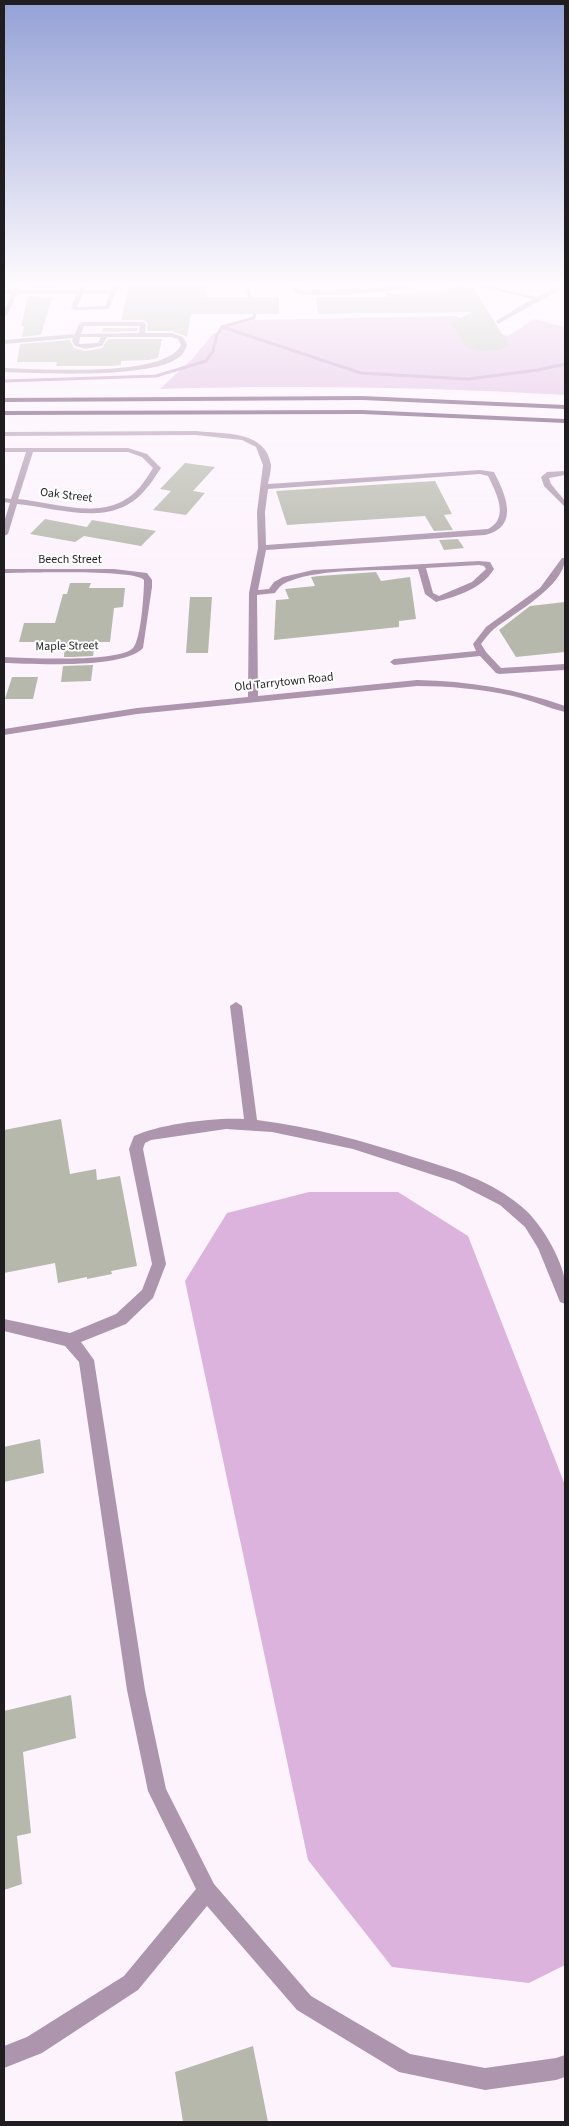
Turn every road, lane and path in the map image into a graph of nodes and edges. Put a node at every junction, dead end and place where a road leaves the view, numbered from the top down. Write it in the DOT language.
graph roads {
  1 [pos="362,398"];
  2 [pos="4,400"];
  3 [pos="565,400"];
  4 [pos="565,407"];
  5 [pos="362,412"];
  6 [pos="4,413"];
  7 [pos="565,421"];
  8 [pos="565,428"];
  9 [pos="4,434"];
  10 [pos="4,450"];
  11 [pos="30,450"];
  12 [pos="565,473"];
  13 [pos="264,484"];
  14 [pos="4,500"];
  15 [pos="15,500"];
  16 [pos="565,505"];
  17 [pos="4,534"];
  18 [pos="262,548"];
  19 [pos="565,560"];
  20 [pos="421,566"];
  21 [pos="4,571"];
  22 [pos="253,593"];
  23 [pos="482,653"];
  24 [pos="131,655"];
  25 [pos="4,660"];
  26 [pos="394,662"];
  27 [pos="565,667"];
  28 [pos="499,671"];
  29 [pos="494,689"];
  30 [pos="253,698"];
  31 [pos="565,709"];
  32 [pos="4,732"];
  33 [pos="236,1006"];
  34 [pos="251,1124"];
  35 [pos="565,1298"];
  36 [pos="4,1324"];
  37 [pos="70,1340"];
  38 [pos="207,1891"];
  39 [pos="4,2057"];
  40 [pos="565,2066"];
  1 -- 2 [label="highway"];
  1 -- 3 [label="highway"];
  1 -- 4 [label="highway"];
  5 -- 6 [label="highway"];
  5 -- 7 [label="highway"];
  5 -- 8 [label="highway"];
  9 -- 13 [label="street"];
  10 -- 11 [label="street, Oak Street"];
  11 -- 15 [label="street"];
  11 -- 15 [label="street, Oak Street"];
  12 -- 16 [label="street"];
  13 -- 18 [label="street"];
  13 -- 18 [label="street"];
  14 -- 15 [label="street, Oak Street"];
  15 -- 17 [label="street"];
  18 -- 22 [label="street"];
  19 -- 23 [label="street"];
  20 -- 20 [label="street"];
  20 -- 22 [label="street"];
  21 -- 24 [label="street, Beech Street"];
  22 -- 30 [label="street"];
  23 -- 26 [label="street"];
  23 -- 28 [label="street"];
  24 -- 25 [label="street, Maple Street"];
  27 -- 28 [label="street"];
  28 -- 29 [label="street"];
  29 -- 30 [label="street, Old Tarrytown Road"];
  29 -- 31 [label="street, Old Tarrytown Road"];
  30 -- 32 [label="street, Old Tarrytown Road"];
  33 -- 34 [label="street"];
  34 -- 35 [label="street"];
  34 -- 37 [label="street"];
  36 -- 37 [label="street"];
  37 -- 38 [label="street"];
  38 -- 39 [label="street"];
  38 -- 40 [label="street"];
}
